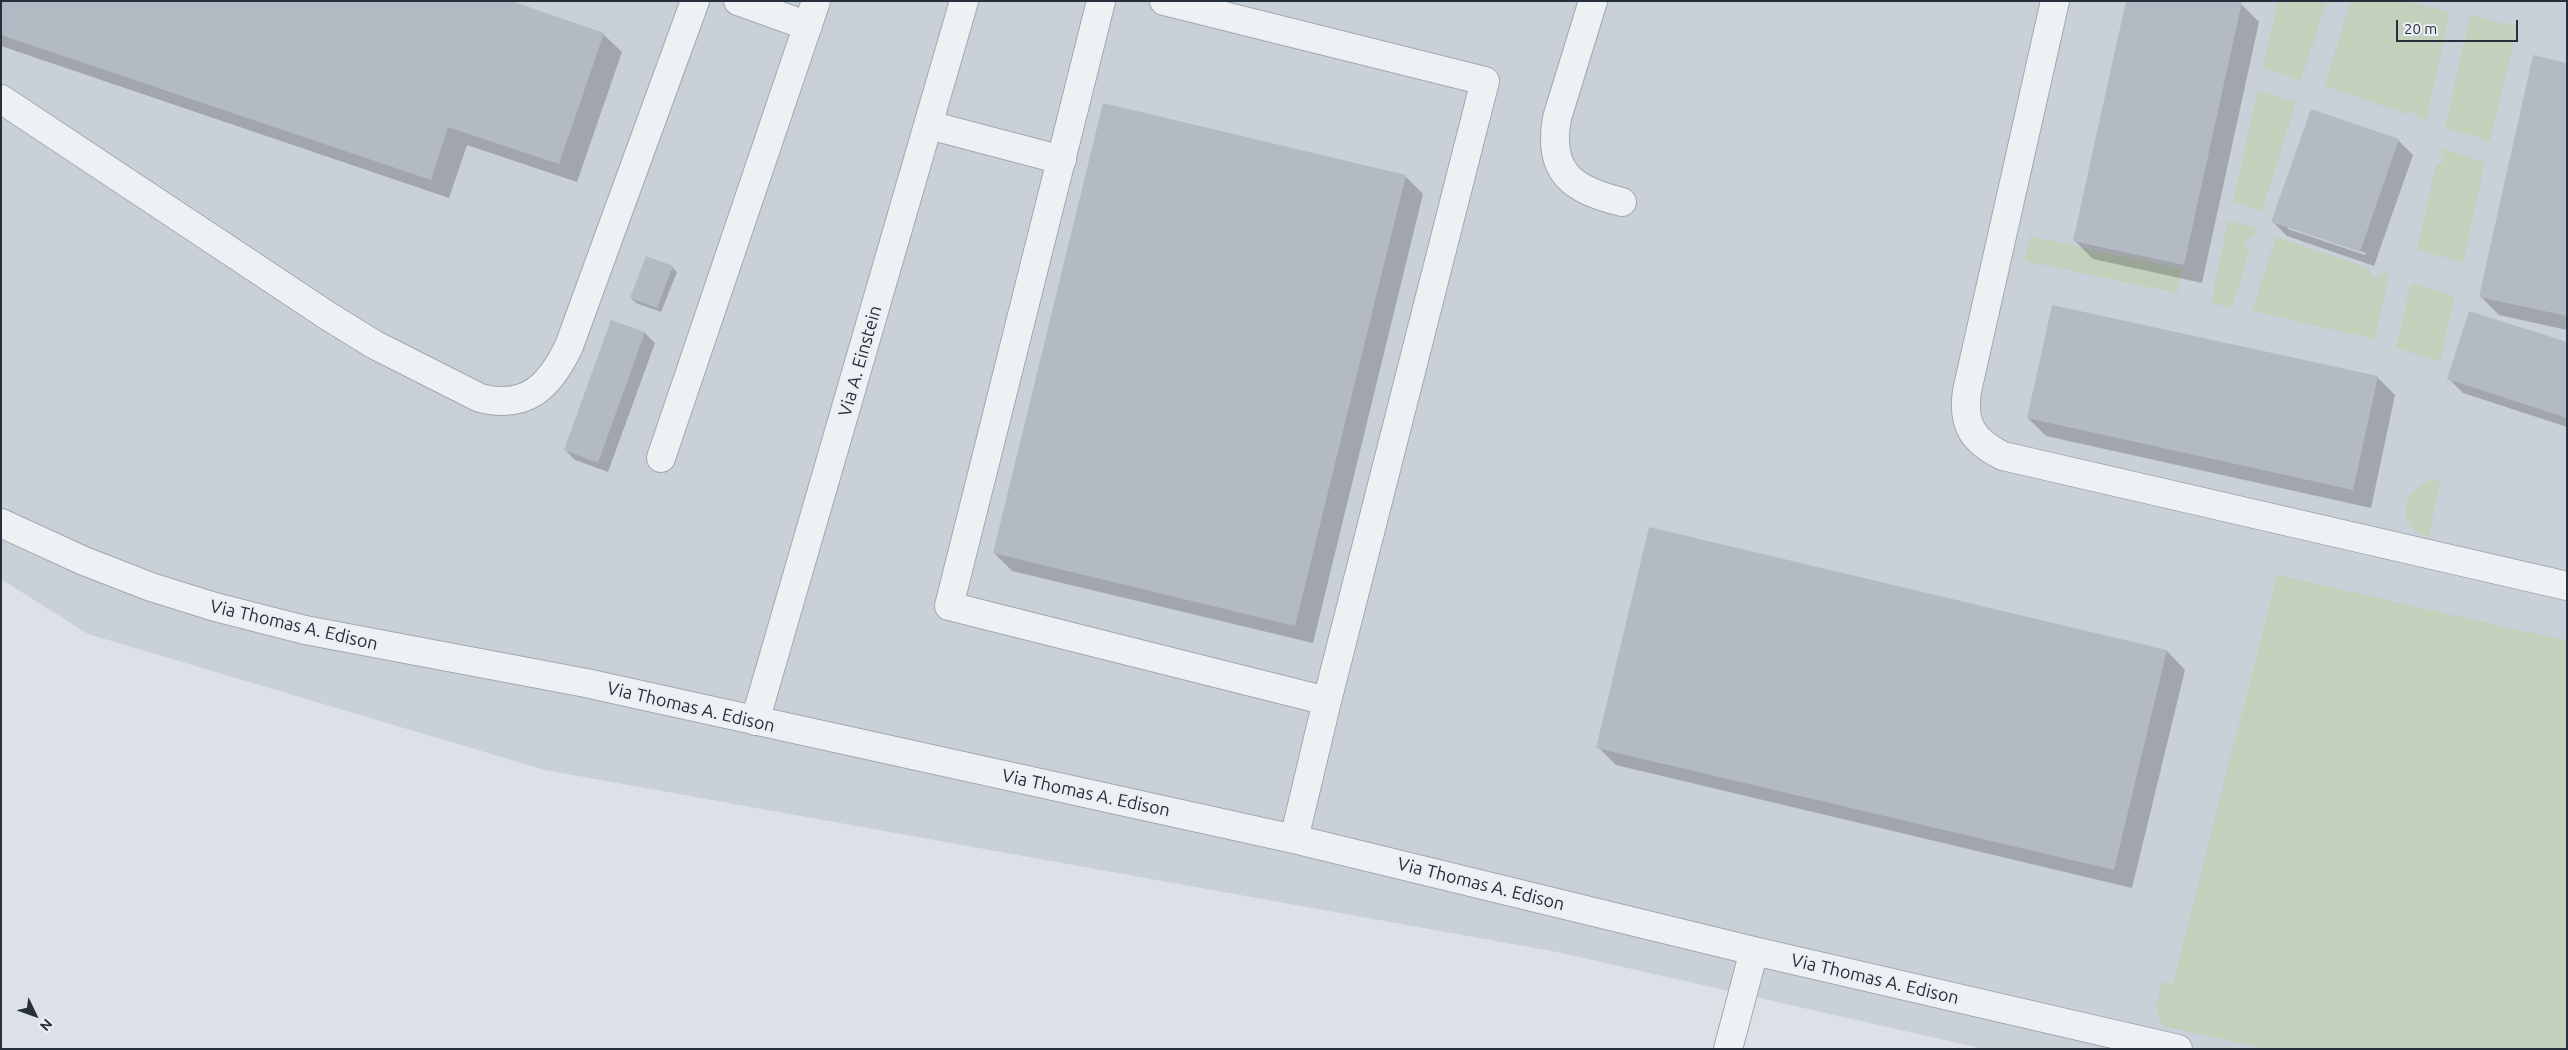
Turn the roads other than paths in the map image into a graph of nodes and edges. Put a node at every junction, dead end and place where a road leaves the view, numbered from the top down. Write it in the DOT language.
graph roads {
  1 [pos="695,1"];
  2 [pos="738,1"];
  3 [pos="964,1"];
  4 [pos="1101,1"];
  5 [pos="1164,1"];
  6 [pos="1593,1"];
  7 [pos="2055,1"];
  8 [pos="812,14"];
  9 [pos="1,99"];
  10 [pos="929,125"];
  11 [pos="1062,160"];
  12 [pos="1622,202"];
  13 [pos="661,458"];
  14 [pos="1,523"];
  15 [pos="2567,586"];
  16 [pos="1327,700"];
  17 [pos="756,721"];
  18 [pos="1294,839"];
  19 [pos="1754,951"];
  20 [pos="1728,1049"];
  21 [pos="2178,1049"];
  1 -- 9 [label="street"];
  2 -- 8 [label="street"];
  3 -- 10 [label="street, Via A. Einstein"];
  4 -- 11 [label="street"];
  5 -- 16 [label="street"];
  6 -- 12 [label="street"];
  7 -- 15 [label="street"];
  8 -- 13 [label="street"];
  10 -- 11 [label="street"];
  10 -- 17 [label="street, Via A. Einstein"];
  11 -- 16 [label="street"];
  14 -- 17 [label="street, Via Thomas A. Edison"];
  16 -- 18 [label="street"];
  17 -- 18 [label="street, Via Thomas A. Edison"];
  18 -- 19 [label="street, Via Thomas A. Edison"];
  19 -- 20 [label="street"];
  19 -- 21 [label="street, Via Thomas A. Edison"];
}
